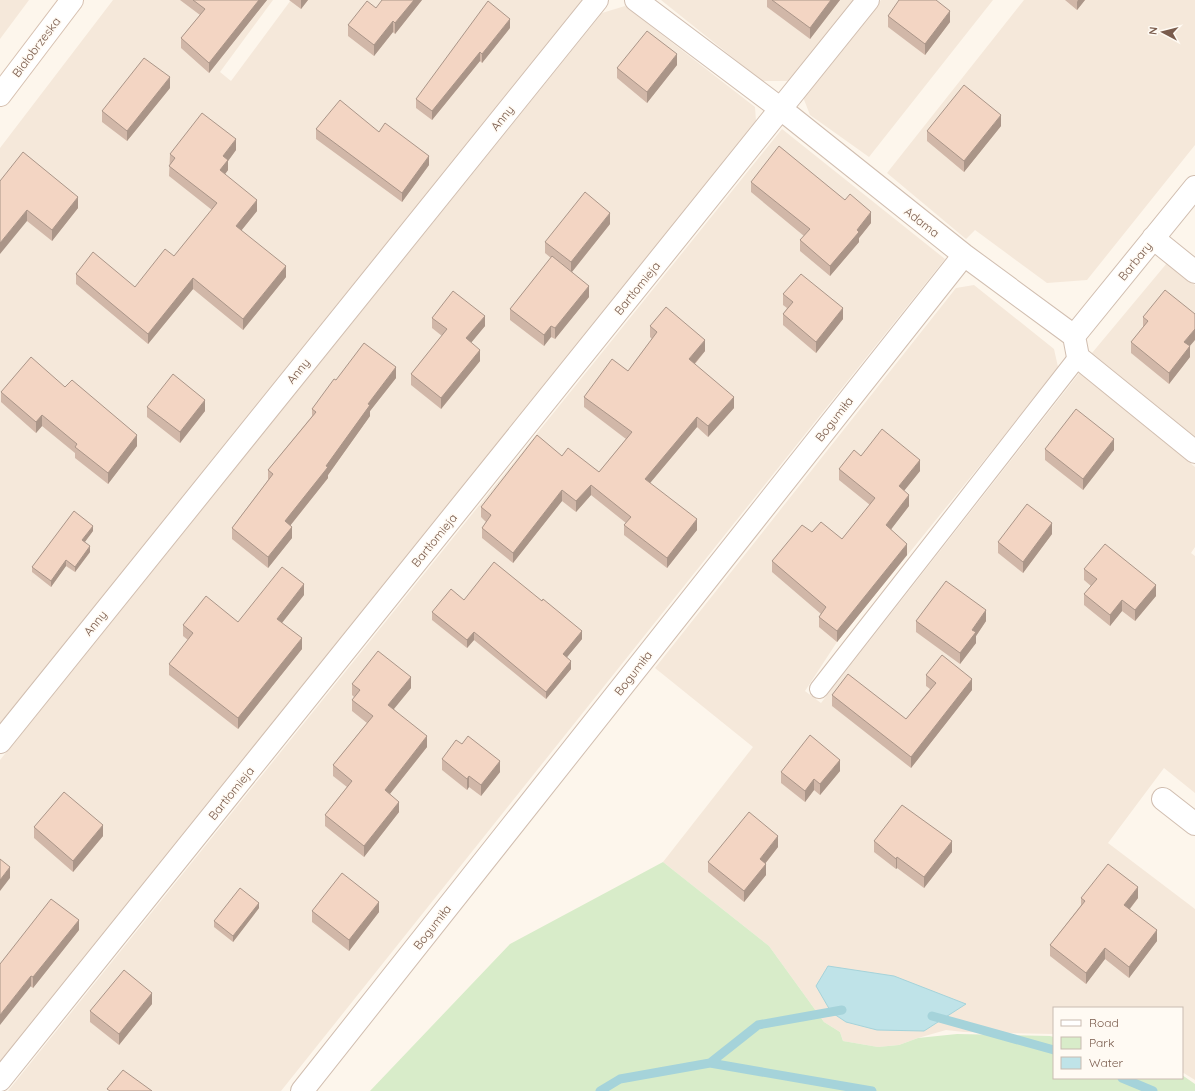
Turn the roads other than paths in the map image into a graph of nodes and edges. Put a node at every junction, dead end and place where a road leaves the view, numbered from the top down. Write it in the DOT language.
graph roads {
  1 [pos="72,0"];
  2 [pos="597,0"];
  3 [pos="636,0"];
  4 [pos="868,0"];
  5 [pos="0,95"];
  6 [pos="781,109"];
  7 [pos="1195,186"];
  8 [pos="1153,238"];
  9 [pos="964,255"];
  10 [pos="1195,272"];
  11 [pos="1074,336"];
  12 [pos="1078,357"];
  13 [pos="1195,452"];
  14 [pos="819,689"];
  15 [pos="0,742"];
  16 [pos="1163,799"];
  17 [pos="1195,824"];
  18 [pos="0,1080"];
  19 [pos="302,1091"];
  1 -- 5 [label="street, Białobrzeska"];
  2 -- 15 [label="street, Anny"];
  3 -- 6 [label="street, Adama"];
  4 -- 6 [label="street, Bartłomieja"];
  6 -- 9 [label="street, Adama"];
  6 -- 18 [label="street, Bartłomieja"];
  7 -- 8 [label="street, Barbary"];
  8 -- 10 [label="street"];
  8 -- 11 [label="street, Barbary"];
  9 -- 11 [label="street, Adama"];
  9 -- 19 [label="street, Bogumiła"];
  11 -- 12 [label="street"];
  12 -- 13 [label="street"];
  12 -- 14 [label="lane"];
  16 -- 17 [label="street"];
}
